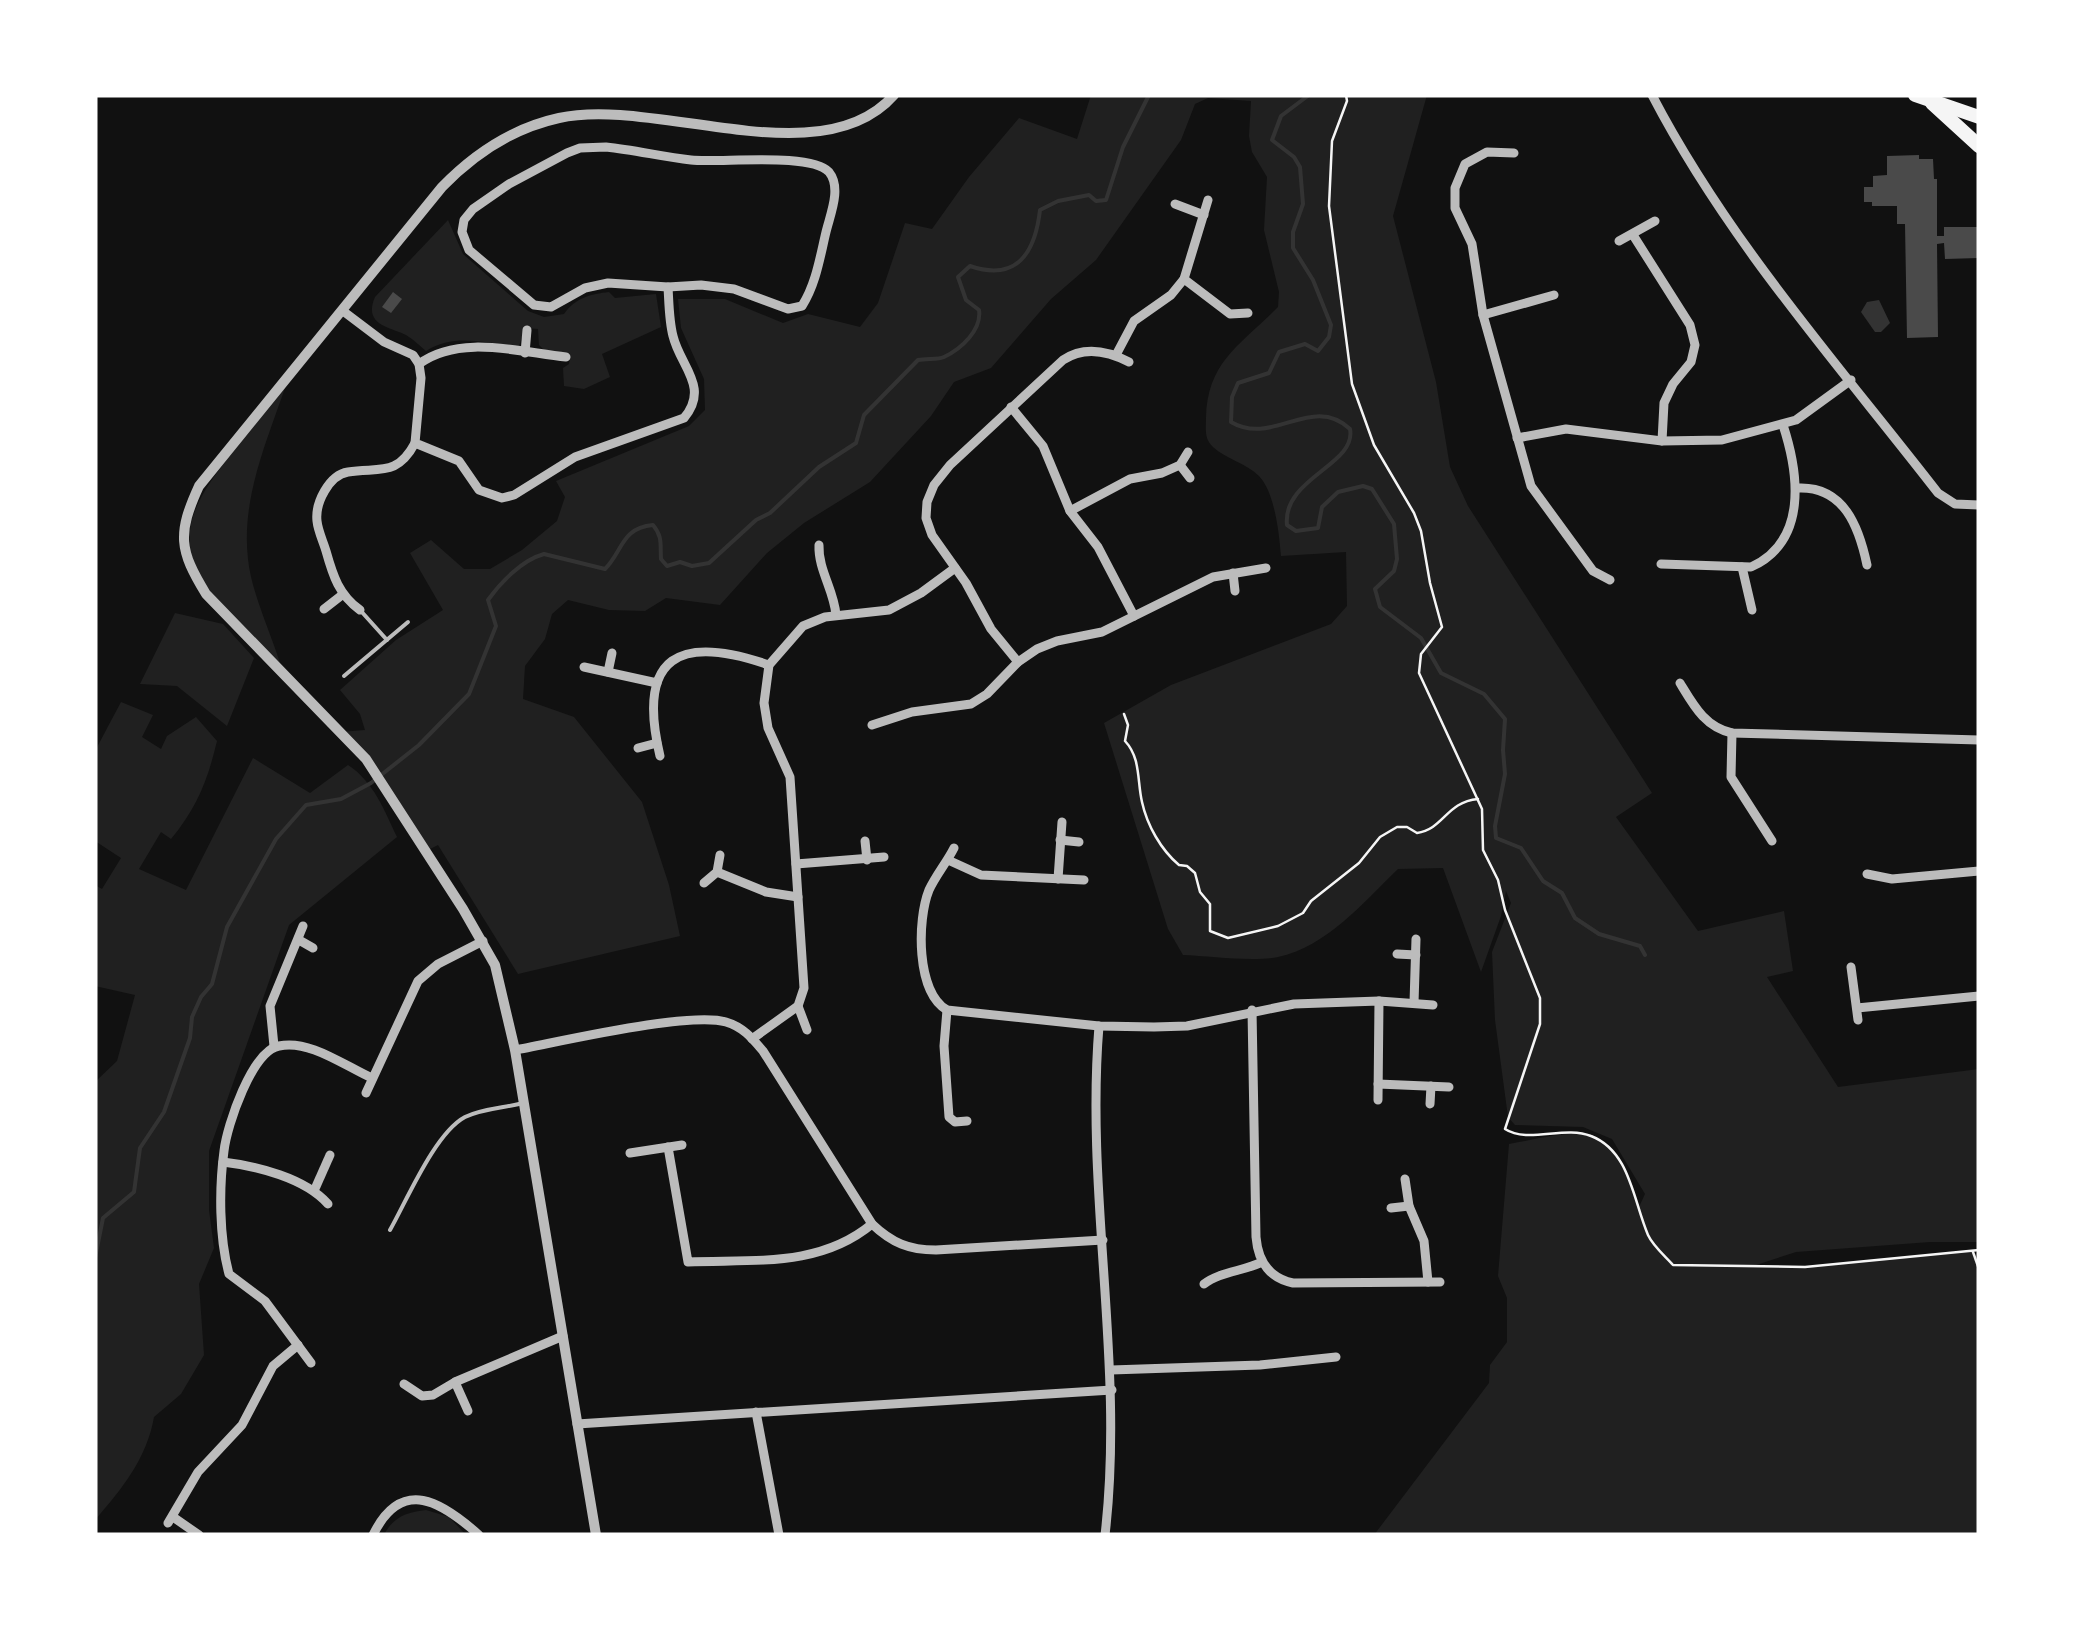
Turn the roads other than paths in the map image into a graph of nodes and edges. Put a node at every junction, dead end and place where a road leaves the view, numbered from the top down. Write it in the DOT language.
graph roads {
  1 [pos="894,95"];
  2 [pos="1652,95"];
  3 [pos="1915,95"];
  4 [pos="1932,103"];
  5 [pos="1979,117"];
  6 [pos="1979,146"];
  7 [pos="1514,154"];
  8 [pos="1208,200"];
  9 [pos="1174,204"];
  10 [pos="1204,215"];
  11 [pos="1656,221"];
  12 [pos="1633,236"];
  13 [pos="1619,241"];
  14 [pos="1184,279"];
  15 [pos="668,287"];
  16 [pos="1554,295"];
  17 [pos="343,311"];
  18 [pos="1248,312"];
  19 [pos="1482,316"];
  20 [pos="527,330"];
  21 [pos="525,353"];
  22 [pos="1116,355"];
  23 [pos="566,357"];
  24 [pos="1129,362"];
  25 [pos="419,364"];
  26 [pos="1851,380"];
  27 [pos="1011,408"];
  28 [pos="1784,425"];
  29 [pos="1517,438"];
  30 [pos="1662,441"];
  31 [pos="414,442"];
  32 [pos="1188,452"];
  33 [pos="1180,465"];
  34 [pos="1190,478"];
  35 [pos="1798,488"];
  36 [pos="1979,505"];
  37 [pos="1070,511"];
  38 [pos="819,545"];
  39 [pos="1662,564"];
  40 [pos="1867,566"];
  41 [pos="1742,567"];
  42 [pos="955,568"];
  43 [pos="1266,568"];
  44 [pos="1233,573"];
  45 [pos="1610,580"];
  46 [pos="1235,591"];
  47 [pos="342,595"];
  48 [pos="324,609"];
  49 [pos="360,610"];
  50 [pos="1752,610"];
  51 [pos="836,615"];
  52 [pos="1134,616"];
  53 [pos="408,622"];
  54 [pos="386,640"];
  55 [pos="612,654"];
  56 [pos="1018,662"];
  57 [pos="770,665"];
  58 [pos="584,667"];
  59 [pos="608,672"];
  60 [pos="344,676"];
  61 [pos="657,683"];
  62 [pos="1680,684"];
  63 [pos="872,725"];
  64 [pos="1732,733"];
  65 [pos="1979,740"];
  66 [pos="657,743"];
  67 [pos="638,748"];
  68 [pos="660,756"];
  69 [pos="1062,822"];
  70 [pos="865,840"];
  71 [pos="1060,840"];
  72 [pos="1772,841"];
  73 [pos="1079,842"];
  74 [pos="954,848"];
  75 [pos="720,855"];
  76 [pos="884,857"];
  77 [pos="867,860"];
  78 [pos="948,860"];
  79 [pos="796,864"];
  80 [pos="1979,871"];
  81 [pos="717,872"];
  82 [pos="1867,874"];
  83 [pos="1058,879"];
  84 [pos="1084,880"];
  85 [pos="704,883"];
  86 [pos="798,898"];
  87 [pos="303,926"];
  88 [pos="1416,939"];
  89 [pos="299,940"];
  90 [pos="482,940"];
  91 [pos="313,948"];
  92 [pos="1398,954"];
  93 [pos="1416,955"];
  94 [pos="1851,967"];
  95 [pos="1979,996"];
  96 [pos="1379,1001"];
  97 [pos="1414,1003"];
  98 [pos="1432,1005"];
  99 [pos="798,1006"];
  100 [pos="1857,1008"];
  101 [pos="947,1010"];
  102 [pos="1252,1010"];
  103 [pos="1858,1020"];
  104 [pos="1100,1026"];
  105 [pos="807,1030"];
  106 [pos="752,1039"];
  107 [pos="274,1046"];
  108 [pos="515,1050"];
  109 [pos="372,1078"];
  110 [pos="1378,1084"];
  111 [pos="1431,1086"];
  112 [pos="1449,1087"];
  113 [pos="366,1093"];
  114 [pos="1378,1100"];
  115 [pos="524,1104"];
  116 [pos="1430,1104"];
  117 [pos="966,1122"];
  118 [pos="682,1145"];
  119 [pos="668,1147"];
  120 [pos="630,1152"];
  121 [pos="330,1154"];
  122 [pos="223,1162"];
  123 [pos="1405,1179"];
  124 [pos="314,1191"];
  125 [pos="328,1204"];
  126 [pos="1409,1206"];
  127 [pos="1391,1208"];
  128 [pos="872,1224"];
  129 [pos="390,1230"];
  130 [pos="1103,1240"];
  131 [pos="1262,1262"];
  132 [pos="1204,1284"];
  133 [pos="563,1336"];
  134 [pos="298,1344"];
  135 [pos="1336,1358"];
  136 [pos="311,1363"];
  137 [pos="1112,1370"];
  138 [pos="455,1382"];
  139 [pos="404,1384"];
  140 [pos="1112,1390"];
  141 [pos="468,1411"];
  142 [pos="756,1412"];
  143 [pos="577,1424"];
  144 [pos="199,1535"];
  145 [pos="374,1535"];
  146 [pos="478,1535"];
  147 [pos="596,1535"];
  148 [pos="779,1535"];
  149 [pos="1105,1535"];
  1 -- 17 [label="street"];
  2 -- 26 [label="street"];
  3 -- 4 [label="highway"];
  4 -- 5 [label="highway"];
  4 -- 6 [label="highway"];
  7 -- 19 [label="street"];
  8 -- 10 [label="street"];
  9 -- 10 [label="street"];
  10 -- 14 [label="street"];
  11 -- 12 [label="street"];
  12 -- 13 [label="street"];
  12 -- 30 [label="street"];
  14 -- 18 [label="street"];
  14 -- 22 [label="street"];
  15 -- 15 [label="street"];
  15 -- 31 [label="street"];
  16 -- 19 [label="street"];
  17 -- 25 [label="street"];
  17 -- 90 [label="street"];
  19 -- 29 [label="street"];
  20 -- 21 [label="street"];
  21 -- 23 [label="street"];
  21 -- 25 [label="street"];
  22 -- 24 [label="street"];
  22 -- 27 [label="street"];
  25 -- 31 [label="street"];
  26 -- 28 [label="street"];
  26 -- 36 [label="street"];
  27 -- 37 [label="street"];
  27 -- 42 [label="street"];
  28 -- 30 [label="street"];
  28 -- 35 [label="street"];
  29 -- 30 [label="street"];
  29 -- 45 [label="street"];
  31 -- 47 [label="street"];
  32 -- 33 [label="street"];
  33 -- 34 [label="street"];
  33 -- 37 [label="street"];
  35 -- 40 [label="street"];
  35 -- 41 [label="street"];
  37 -- 52 [label="street"];
  38 -- 51 [label="street"];
  39 -- 41 [label="street"];
  41 -- 50 [label="street"];
  42 -- 51 [label="street"];
  42 -- 56 [label="street"];
  43 -- 44 [label="street"];
  44 -- 46 [label="street"];
  44 -- 52 [label="street"];
  47 -- 48 [label="street"];
  47 -- 49 [label="street"];
  49 -- 54 [label="lane"];
  51 -- 57 [label="street"];
  52 -- 56 [label="street"];
  53 -- 54 [label="lane"];
  54 -- 60 [label="lane"];
  55 -- 59 [label="street"];
  56 -- 63 [label="street"];
  57 -- 61 [label="street"];
  57 -- 79 [label="street"];
  58 -- 59 [label="street"];
  59 -- 61 [label="street"];
  61 -- 66 [label="street"];
  62 -- 64 [label="street"];
  64 -- 65 [label="street"];
  64 -- 72 [label="street"];
  66 -- 67 [label="street"];
  66 -- 68 [label="street"];
  69 -- 71 [label="street"];
  70 -- 77 [label="street"];
  71 -- 73 [label="street"];
  71 -- 83 [label="street"];
  74 -- 78 [label="street"];
  75 -- 81 [label="street"];
  76 -- 77 [label="street"];
  77 -- 79 [label="street"];
  78 -- 83 [label="street"];
  78 -- 101 [label="street"];
  79 -- 86 [label="street"];
  80 -- 82 [label="street"];
  81 -- 85 [label="street"];
  81 -- 86 [label="street"];
  83 -- 84 [label="street"];
  86 -- 99 [label="street"];
  87 -- 89 [label="street"];
  88 -- 93 [label="street"];
  89 -- 91 [label="street"];
  89 -- 107 [label="street"];
  90 -- 108 [label="street"];
  90 -- 109 [label="street"];
  92 -- 93 [label="street"];
  93 -- 97 [label="street"];
  94 -- 100 [label="street"];
  95 -- 100 [label="street"];
  96 -- 97 [label="street"];
  96 -- 102 [label="street"];
  96 -- 110 [label="street"];
  97 -- 98 [label="street"];
  99 -- 105 [label="street"];
  99 -- 106 [label="street"];
  100 -- 103 [label="street"];
  101 -- 104 [label="street"];
  101 -- 117 [label="street"];
  102 -- 104 [label="street"];
  102 -- 131 [label="street"];
  104 -- 130 [label="street"];
  106 -- 108 [label="street"];
  106 -- 128 [label="street"];
  107 -- 109 [label="street"];
  107 -- 122 [label="street"];
  108 -- 115 [label="street"];
  109 -- 113 [label="street"];
  110 -- 111 [label="street"];
  110 -- 114 [label="street"];
  111 -- 112 [label="street"];
  111 -- 116 [label="street"];
  115 -- 129 [label="lane"];
  115 -- 133 [label="street"];
  118 -- 119 [label="street"];
  119 -- 120 [label="street"];
  119 -- 128 [label="street"];
  121 -- 124 [label="street"];
  122 -- 124 [label="street"];
  122 -- 134 [label="street"];
  123 -- 126 [label="street"];
  124 -- 125 [label="street"];
  126 -- 127 [label="street"];
  126 -- 131 [label="street"];
  128 -- 130 [label="street"];
  130 -- 137 [label="street"];
  131 -- 132 [label="street"];
  133 -- 138 [label="street"];
  133 -- 143 [label="street"];
  134 -- 136 [label="street"];
  134 -- 144 [label="street"];
  135 -- 137 [label="street"];
  137 -- 140 [label="street"];
  138 -- 139 [label="street"];
  138 -- 141 [label="street"];
  140 -- 142 [label="street"];
  140 -- 149 [label="street"];
  142 -- 143 [label="street"];
  142 -- 148 [label="street"];
  143 -- 147 [label="street"];
  145 -- 146 [label="street"];
}
